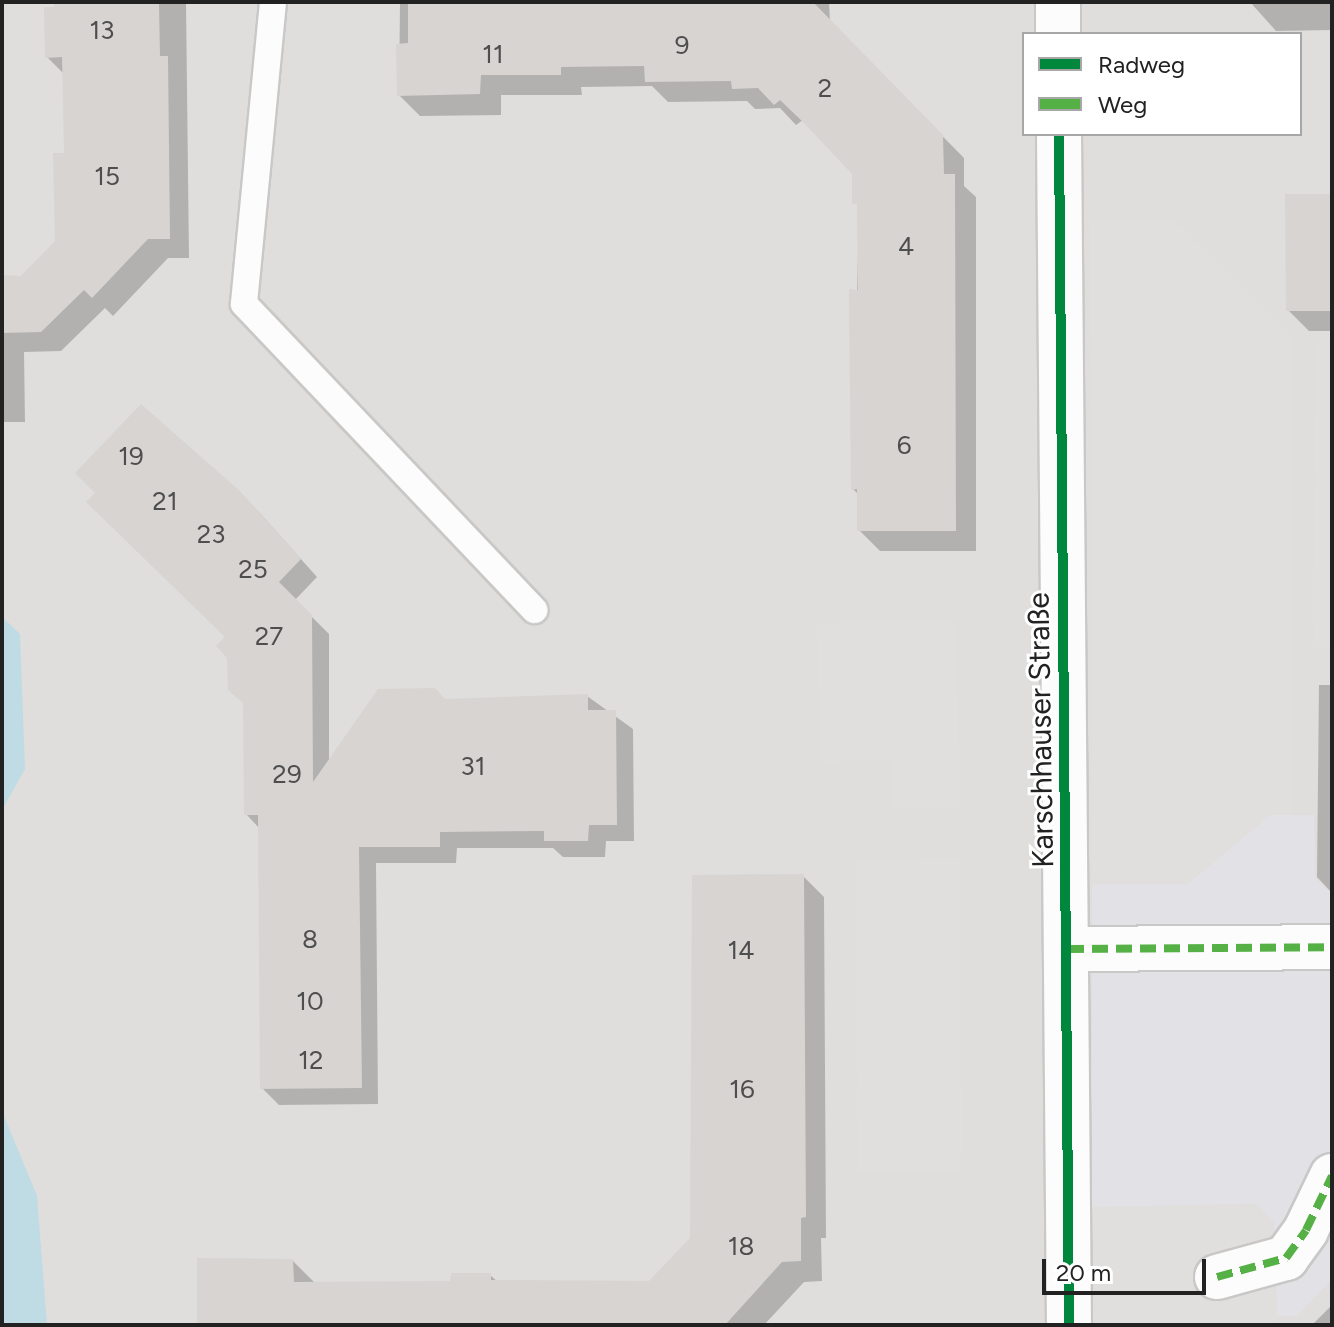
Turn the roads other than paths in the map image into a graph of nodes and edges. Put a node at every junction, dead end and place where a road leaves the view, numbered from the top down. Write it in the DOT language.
graph roads {
  1 [pos="273,2"];
  2 [pos="1058,2"];
  3 [pos="1058,32"];
  4 [pos="1059,136"];
  5 [pos="534,610"];
  6 [pos="1332,947"];
  7 [pos="1068,949"];
  8 [pos="1332,1176"];
  9 [pos="1217,1277"];
  10 [pos="1069,1325"];
  1 -- 5 [label="lane"];
  2 -- 3 [label="street"];
  4 -- 7 [label="street, Karschhauser Straße"];
  6 -- 7 [label="street"];
  7 -- 10 [label="street, Karschhauser Straße"];
  8 -- 9 [label="street"];
}
